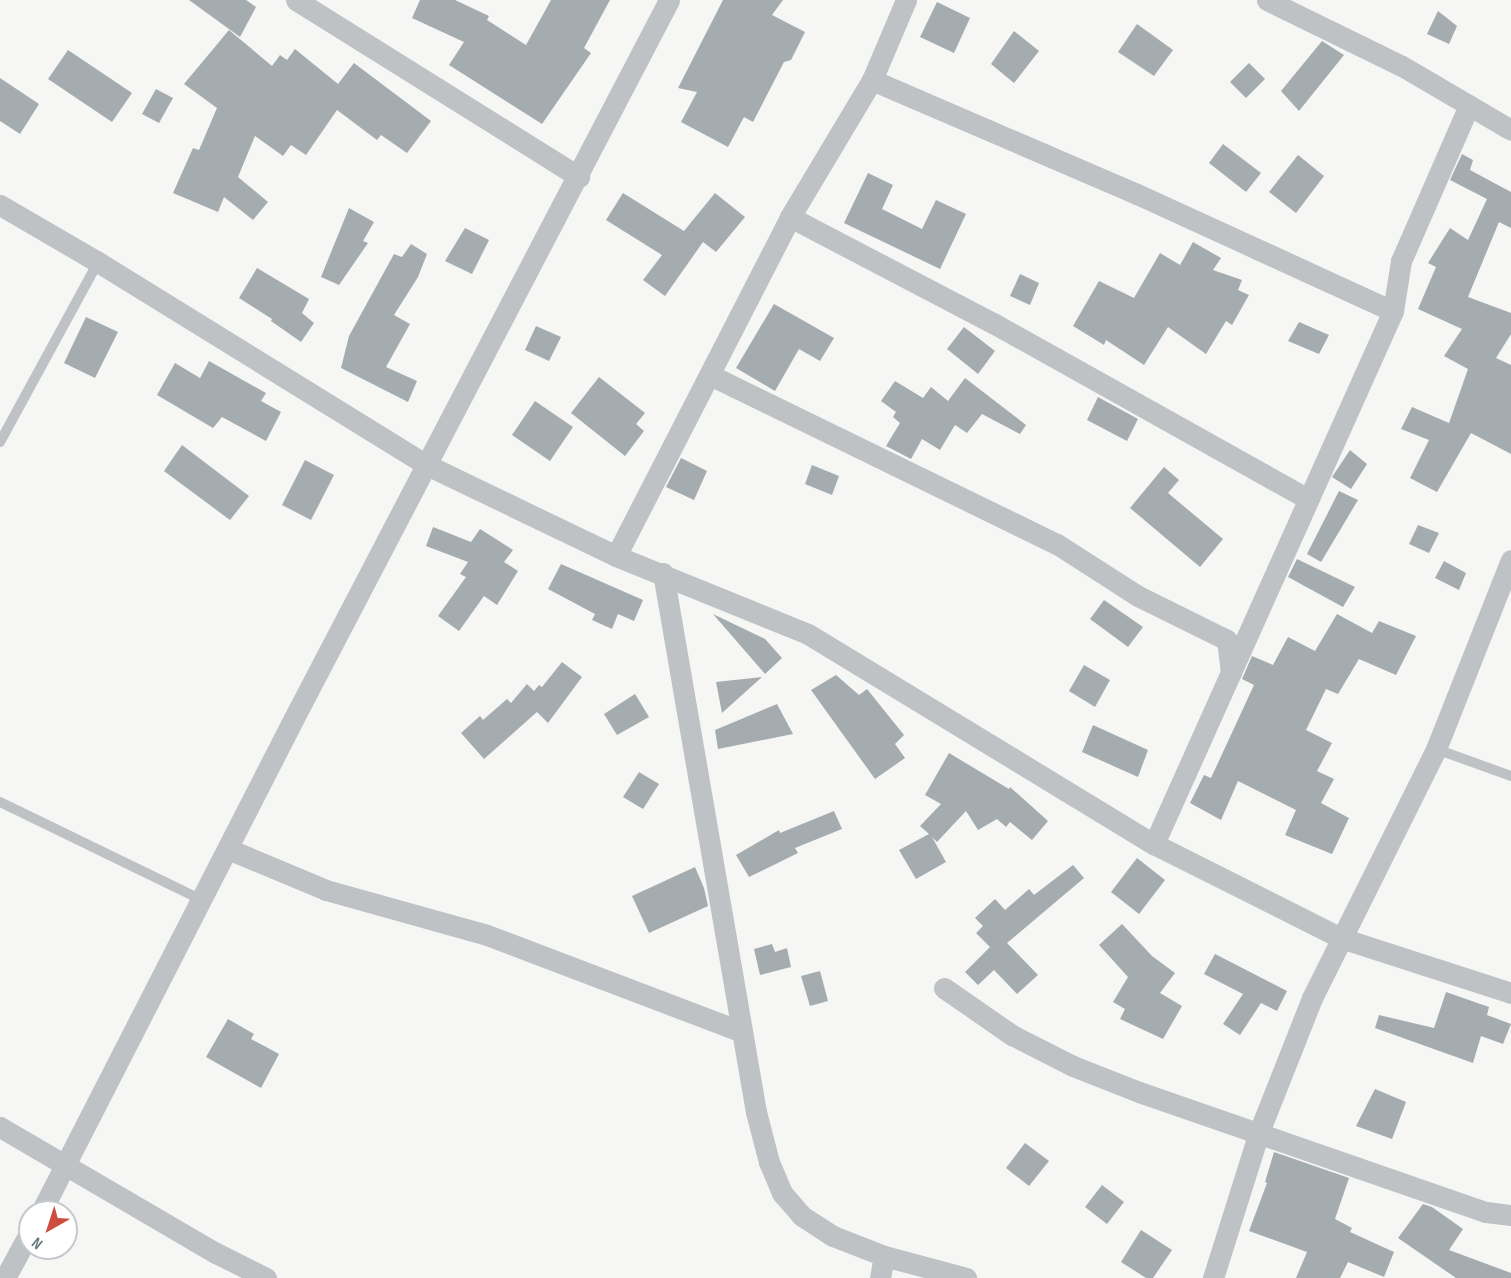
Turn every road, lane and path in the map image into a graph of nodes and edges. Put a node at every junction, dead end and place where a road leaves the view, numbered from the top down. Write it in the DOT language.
graph roads {
  1 [pos="296,0"];
  2 [pos="906,0"];
  3 [pos="1267,0"];
  4 [pos="665,1"];
  5 [pos="872,80"];
  6 [pos="1469,105"];
  7 [pos="1511,130"];
  8 [pos="579,177"];
  9 [pos="0,205"];
  10 [pos="790,217"];
  11 [pos="98,262"];
  12 [pos="1393,311"];
  13 [pos="710,375"];
  14 [pos="0,442"];
  15 [pos="427,465"];
  16 [pos="1308,499"];
  17 [pos="616,556"];
  18 [pos="1511,560"];
  19 [pos="663,573"];
  20 [pos="1231,675"];
  21 [pos="1436,749"];
  22 [pos="1511,776"];
  23 [pos="0,802"];
  24 [pos="1155,844"];
  25 [pos="228,849"];
  26 [pos="202,900"];
  27 [pos="1341,938"];
  28 [pos="944,988"];
  29 [pos="1511,993"];
  30 [pos="742,1032"];
  31 [pos="0,1127"];
  32 [pos="1259,1132"];
  33 [pos="66,1167"];
  34 [pos="48,1200"];
  35 [pos="1511,1215"];
  36 [pos="18,1254"];
  37 [pos="884,1256"];
  38 [pos="5,1278"];
  39 [pos="266,1278"];
  40 [pos="880,1278"];
  41 [pos="966,1278"];
  42 [pos="1213,1278"];
  1 -- 8 [label="street"];
  2 -- 5 [label="street"];
  3 -- 6 [label="street"];
  4 -- 8 [label="street"];
  5 -- 10 [label="street"];
  5 -- 12 [label="street"];
  6 -- 7 [label="street"];
  6 -- 12 [label="street"];
  8 -- 15 [label="street"];
  9 -- 11 [label="street"];
  10 -- 13 [label="street"];
  10 -- 16 [label="street"];
  11 -- 14 [label="lane"];
  11 -- 15 [label="street"];
  12 -- 16 [label="street"];
  13 -- 17 [label="street"];
  13 -- 20 [label="street"];
  15 -- 17 [label="street"];
  15 -- 25 [label="street"];
  16 -- 20 [label="street"];
  17 -- 19 [label="street"];
  18 -- 21 [label="street"];
  19 -- 24 [label="street"];
  19 -- 30 [label="street"];
  20 -- 24 [label="street"];
  21 -- 22 [label="lane"];
  21 -- 27 [label="street"];
  23 -- 26 [label="lane"];
  24 -- 27 [label="street"];
  25 -- 26 [label="street"];
  25 -- 30 [label="street"];
  26 -- 33 [label="street"];
  27 -- 29 [label="street"];
  27 -- 32 [label="street"];
  28 -- 32 [label="street"];
  30 -- 37 [label="street"];
  31 -- 33 [label="street"];
  32 -- 35 [label="street"];
  32 -- 42 [label="street"];
  33 -- 34 [label="street"];
  33 -- 39 [label="street"];
  36 -- 38 [label="street"];
  37 -- 40 [label="street"];
  37 -- 41 [label="street"];
}
